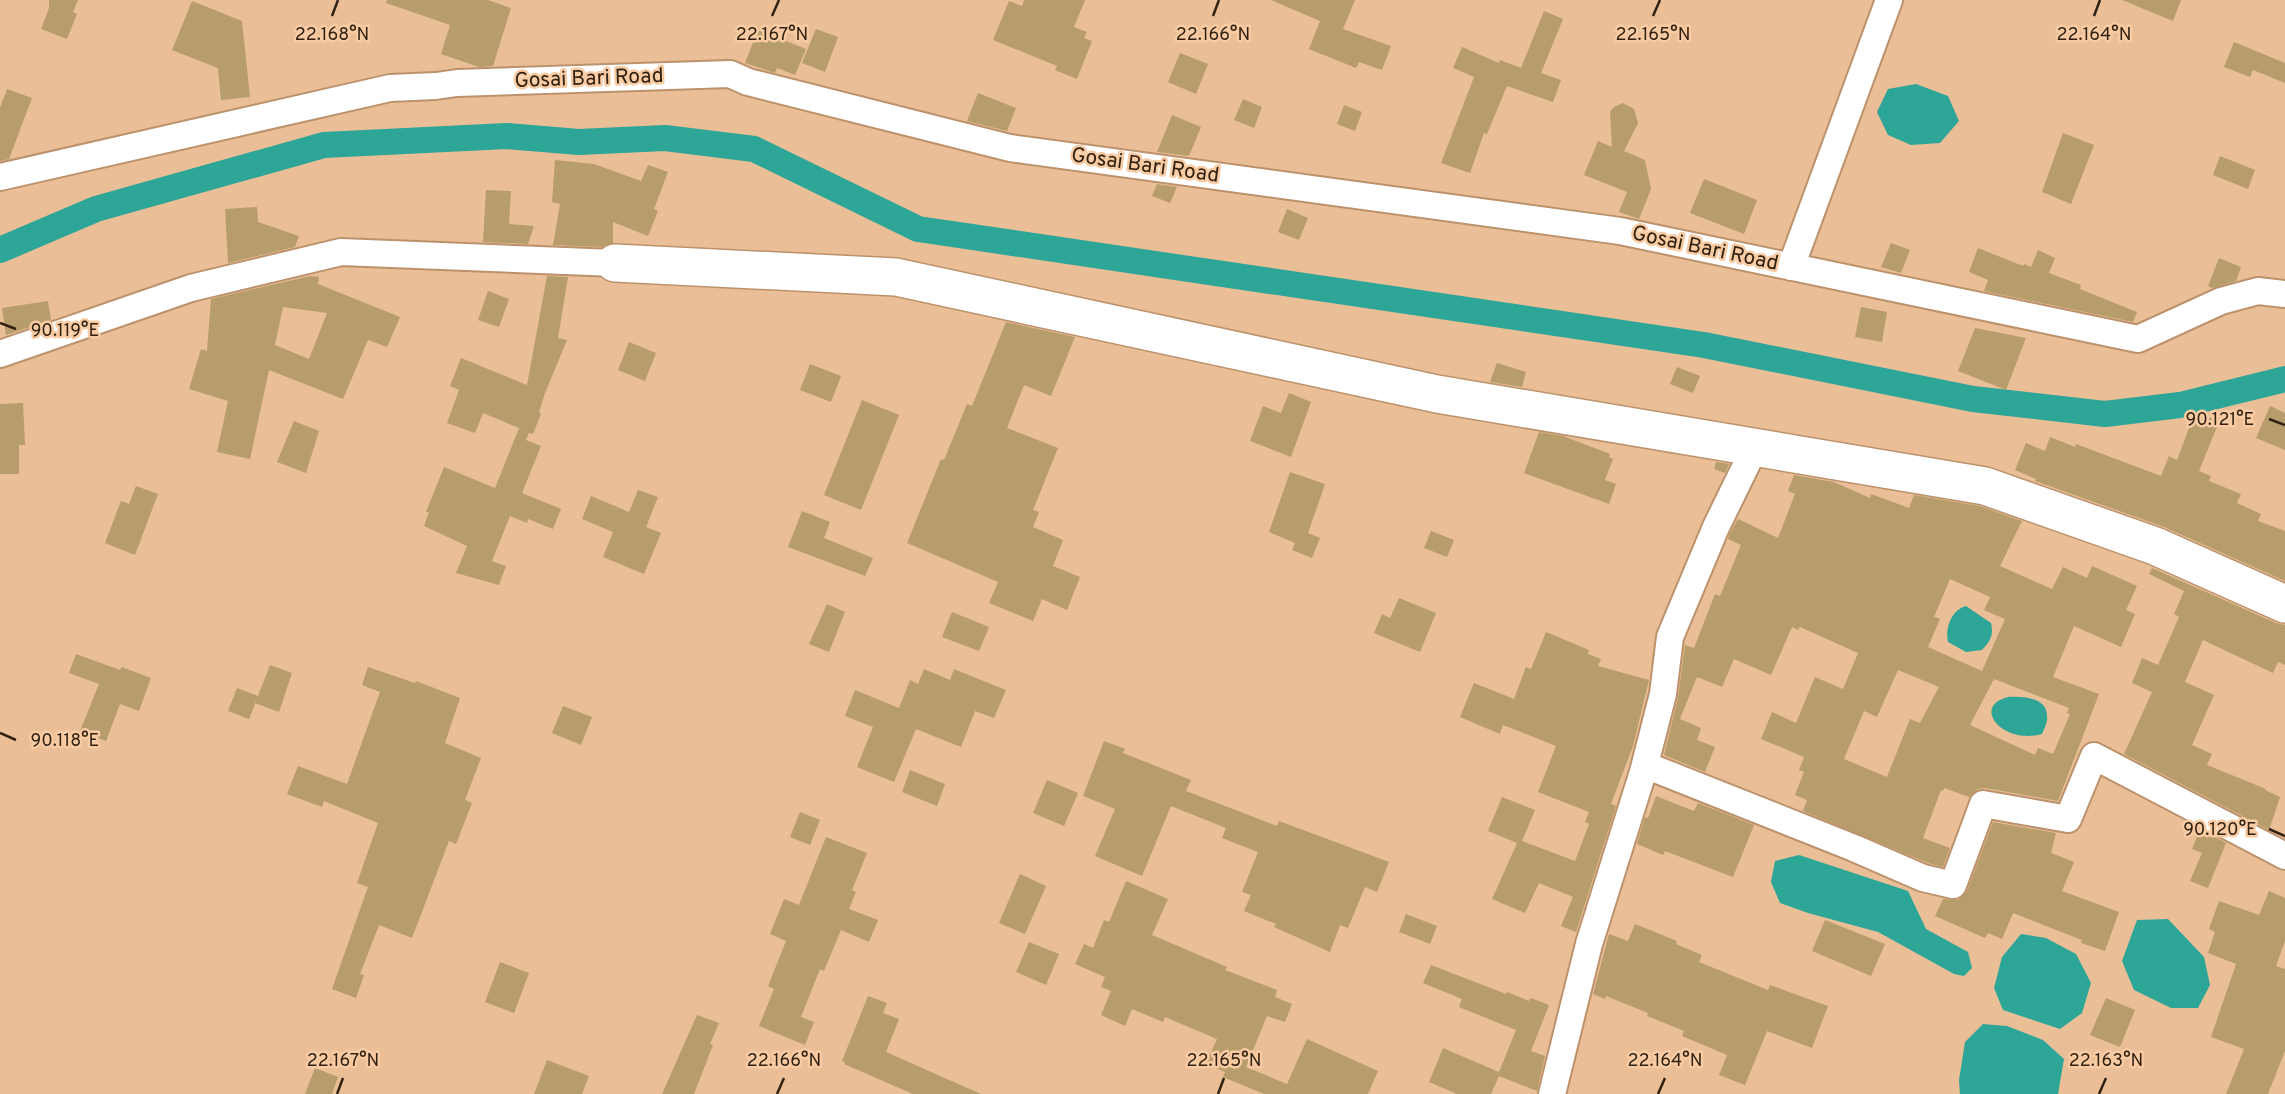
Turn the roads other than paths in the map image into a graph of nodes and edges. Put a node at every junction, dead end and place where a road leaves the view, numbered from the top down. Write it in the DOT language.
graph roads {
  1 [pos="1889,0"];
  2 [pos="0,177"];
  3 [pos="615,263"];
  4 [pos="1791,267"];
  5 [pos="2285,294"];
  6 [pos="0,354"];
  7 [pos="1755,447"];
  8 [pos="2285,604"];
  9 [pos="1645,765"];
  10 [pos="2285,856"];
  11 [pos="1552,1094"];
  1 -- 4 [label="street"];
  2 -- 4 [label="street, Gosai Bari Road"];
  3 -- 6 [label="street"];
  3 -- 7 [label="street"];
  4 -- 5 [label="street, Gosai Bari Road"];
  7 -- 8 [label="street"];
  7 -- 9 [label="street"];
  9 -- 10 [label="street"];
  9 -- 11 [label="street"];
}
